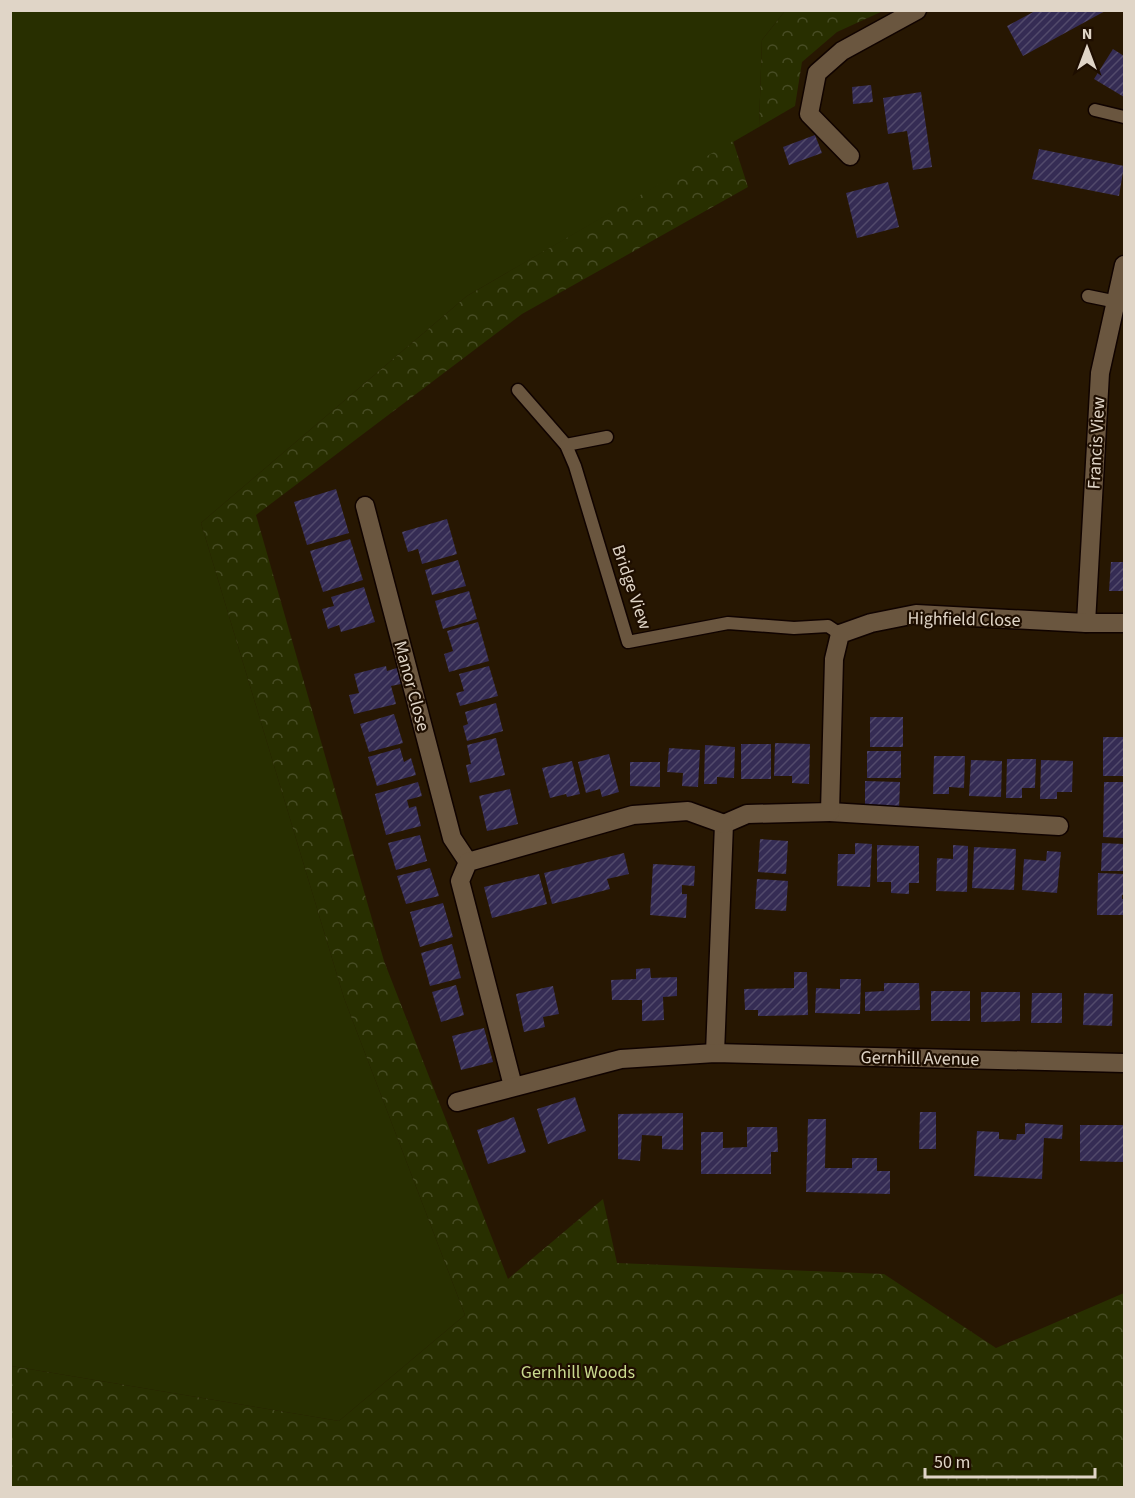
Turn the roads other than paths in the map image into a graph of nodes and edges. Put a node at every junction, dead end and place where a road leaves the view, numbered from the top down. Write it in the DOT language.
graph roads {
  1 [pos="917,10"];
  2 [pos="1095,110"];
  3 [pos="1125,117"];
  4 [pos="850,156"];
  5 [pos="1125,264"];
  6 [pos="1088,296"];
  7 [pos="1117,302"];
  8 [pos="518,390"];
  9 [pos="608,437"];
  10 [pos="566,445"];
  11 [pos="365,506"];
  12 [pos="1086,623"];
  13 [pos="1125,623"];
  14 [pos="840,634"];
  15 [pos="830,812"];
  16 [pos="723,824"];
  17 [pos="1059,826"];
  18 [pos="468,862"];
  19 [pos="715,1053"];
  20 [pos="1125,1063"];
  21 [pos="513,1086"];
  22 [pos="457,1102"];
  1 -- 4 [label="street"];
  2 -- 3 [label="lane"];
  5 -- 7 [label="street, Francis View"];
  6 -- 7 [label="lane"];
  7 -- 12 [label="street, Francis View"];
  8 -- 10 [label="lane, Bridge View"];
  9 -- 10 [label="lane"];
  10 -- 14 [label="lane, Bridge View"];
  11 -- 18 [label="street, Manor Close"];
  12 -- 13 [label="street, Highfield Close"];
  12 -- 14 [label="street, Highfield Close"];
  14 -- 15 [label="street"];
  15 -- 16 [label="street"];
  15 -- 17 [label="street"];
  16 -- 18 [label="street"];
  16 -- 19 [label="street"];
  18 -- 21 [label="street"];
  19 -- 20 [label="street, Gernhill Avenue"];
  19 -- 21 [label="street, Gernhill Avenue"];
  21 -- 22 [label="street, Gernhill Avenue"];
}
